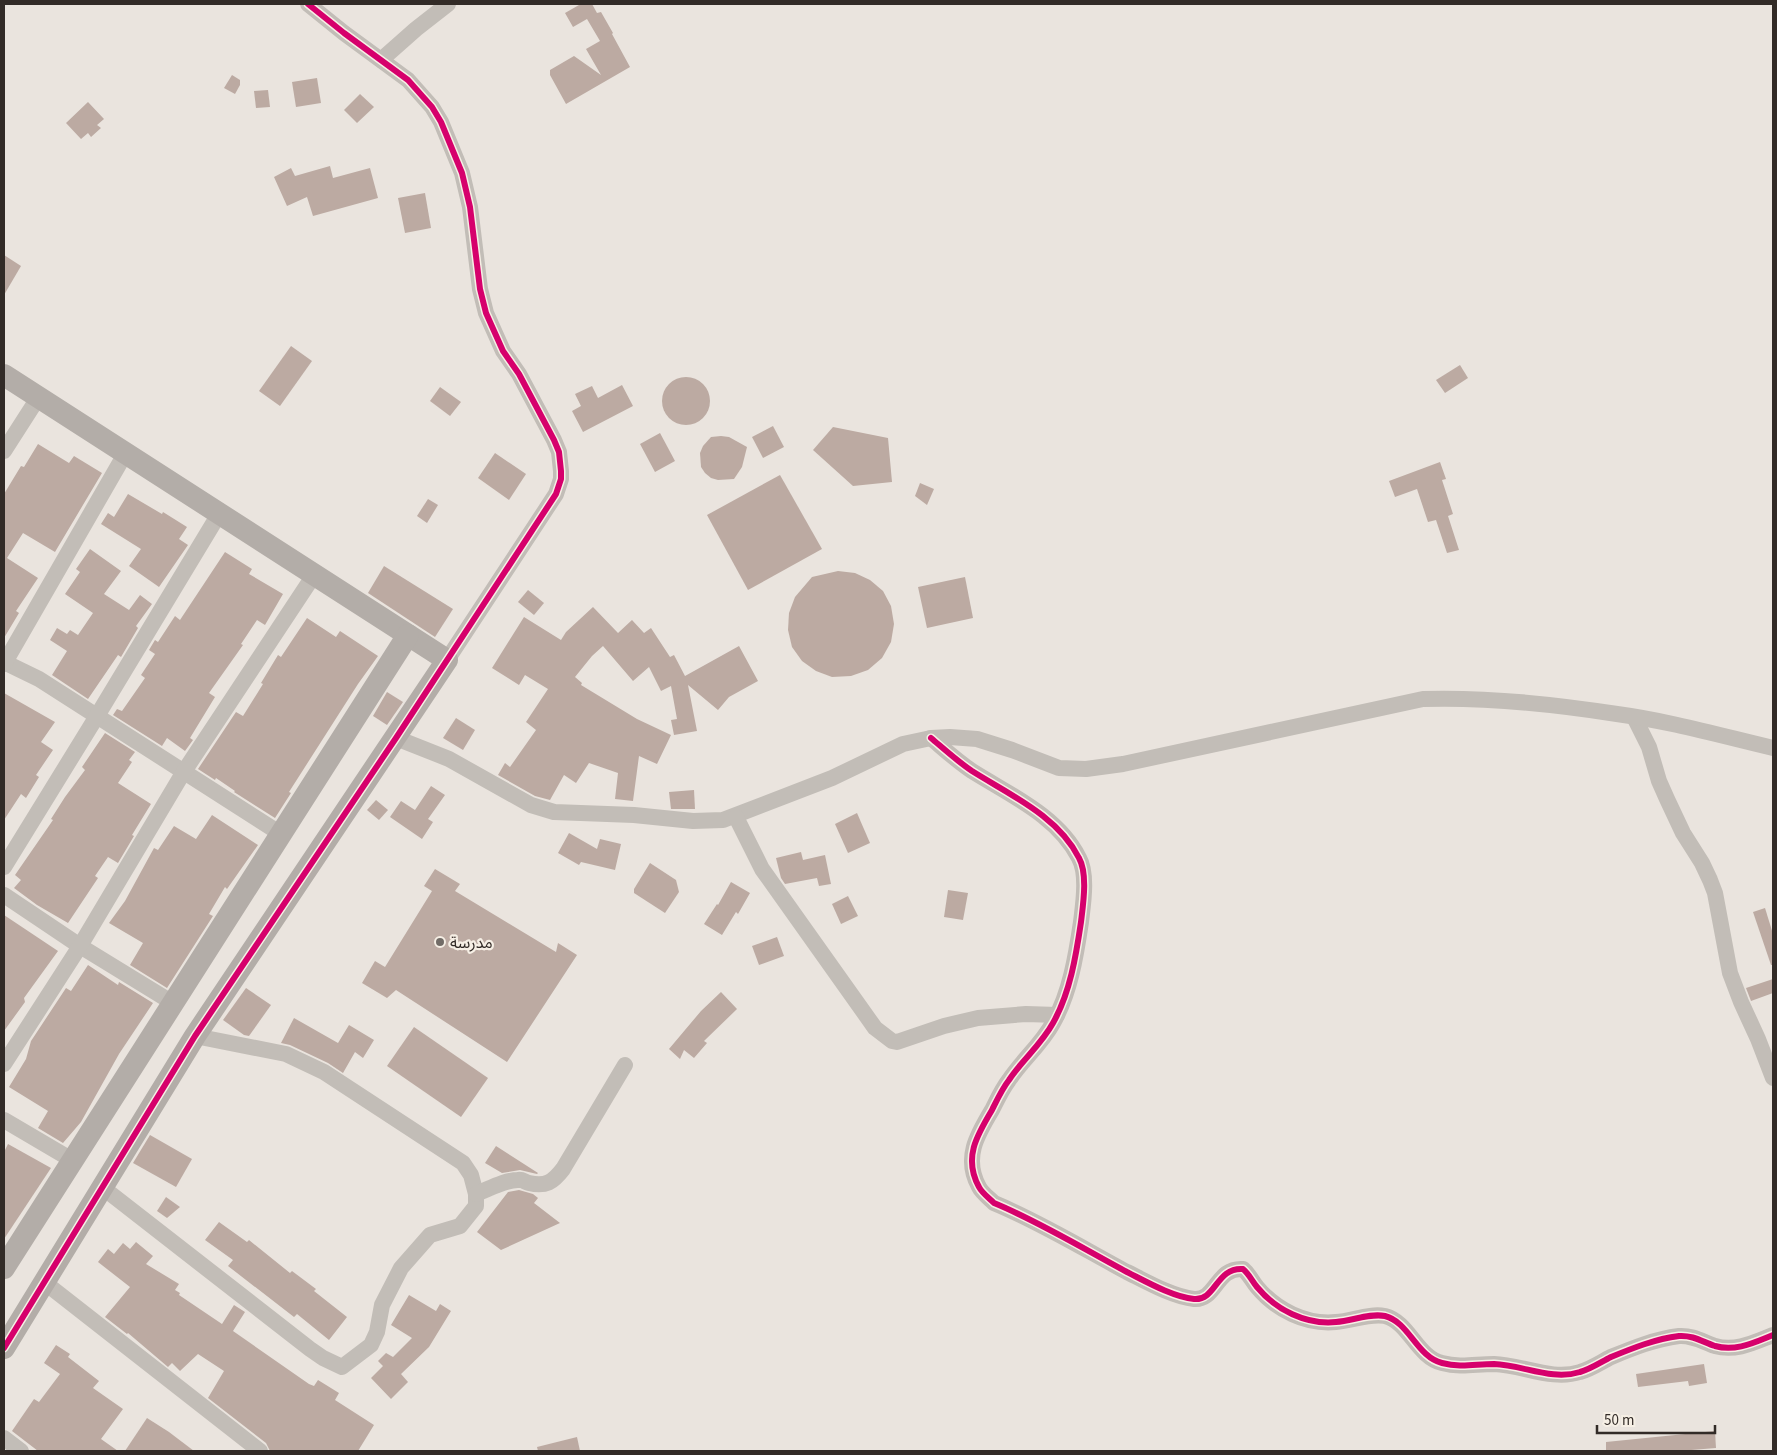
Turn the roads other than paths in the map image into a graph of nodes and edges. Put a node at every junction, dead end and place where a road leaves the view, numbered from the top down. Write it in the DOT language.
graph roads {
  1 [pos="308,4"];
  2 [pos="448,4"];
  3 [pos="381,60"];
  4 [pos="4,374"];
  5 [pos="38,398"];
  6 [pos="4,451"];
  7 [pos="125,454"];
  8 [pos="220,514"];
  9 [pos="314,575"];
  10 [pos="408,635"];
  11 [pos="447,660"];
  12 [pos="4,663"];
  13 [pos="97,716"];
  14 [pos="1634,717"];
  15 [pos="396,738"];
  16 [pos="931,738"];
  17 [pos="1773,748"];
  18 [pos="183,772"];
  19 [pos="736,817"];
  20 [pos="281,834"];
  21 [pos="4,867"];
  22 [pos="4,895"];
  23 [pos="80,946"];
  24 [pos="173,1003"];
  25 [pos="1057,1015"];
  26 [pos="195,1036"];
  27 [pos="4,1064"];
  28 [pos="625,1065"];
  29 [pos="1773,1078"];
  30 [pos="4,1120"];
  31 [pos="72,1160"];
  32 [pos="102,1187"];
  33 [pos="476,1194"];
  34 [pos="4,1268"];
  35 [pos="44,1282"];
  36 [pos="1773,1335"];
  37 [pos="4,1348"];
  38 [pos="4,1438"];
  39 [pos="22,1451"];
  40 [pos="260,1451"];
  1 -- 3 [label="street"];
  2 -- 3 [label="street"];
  3 -- 11 [label="street"];
  4 -- 5 [label="street"];
  5 -- 6 [label="street"];
  5 -- 7 [label="street"];
  7 -- 8 [label="street"];
  7 -- 12 [label="street"];
  8 -- 9 [label="street"];
  8 -- 13 [label="street"];
  9 -- 10 [label="street"];
  9 -- 18 [label="street"];
  10 -- 11 [label="street"];
  10 -- 20 [label="street"];
  11 -- 15 [label="street"];
  12 -- 13 [label="street"];
  13 -- 18 [label="street"];
  13 -- 21 [label="street"];
  14 -- 16 [label="street"];
  14 -- 17 [label="street"];
  14 -- 29 [label="street"];
  15 -- 19 [label="street"];
  15 -- 26 [label="street"];
  16 -- 19 [label="street"];
  16 -- 25 [label="street"];
  18 -- 20 [label="street"];
  18 -- 23 [label="street"];
  19 -- 25 [label="street"];
  20 -- 24 [label="street"];
  22 -- 23 [label="street"];
  23 -- 24 [label="street"];
  23 -- 27 [label="street"];
  24 -- 31 [label="street"];
  25 -- 36 [label="street"];
  26 -- 32 [label="street"];
  26 -- 33 [label="street"];
  28 -- 33 [label="street"];
  30 -- 31 [label="street"];
  31 -- 34 [label="street"];
  32 -- 33 [label="street"];
  32 -- 35 [label="street"];
  35 -- 37 [label="street"];
  35 -- 40 [label="street"];
  38 -- 39 [label="street"];
}
